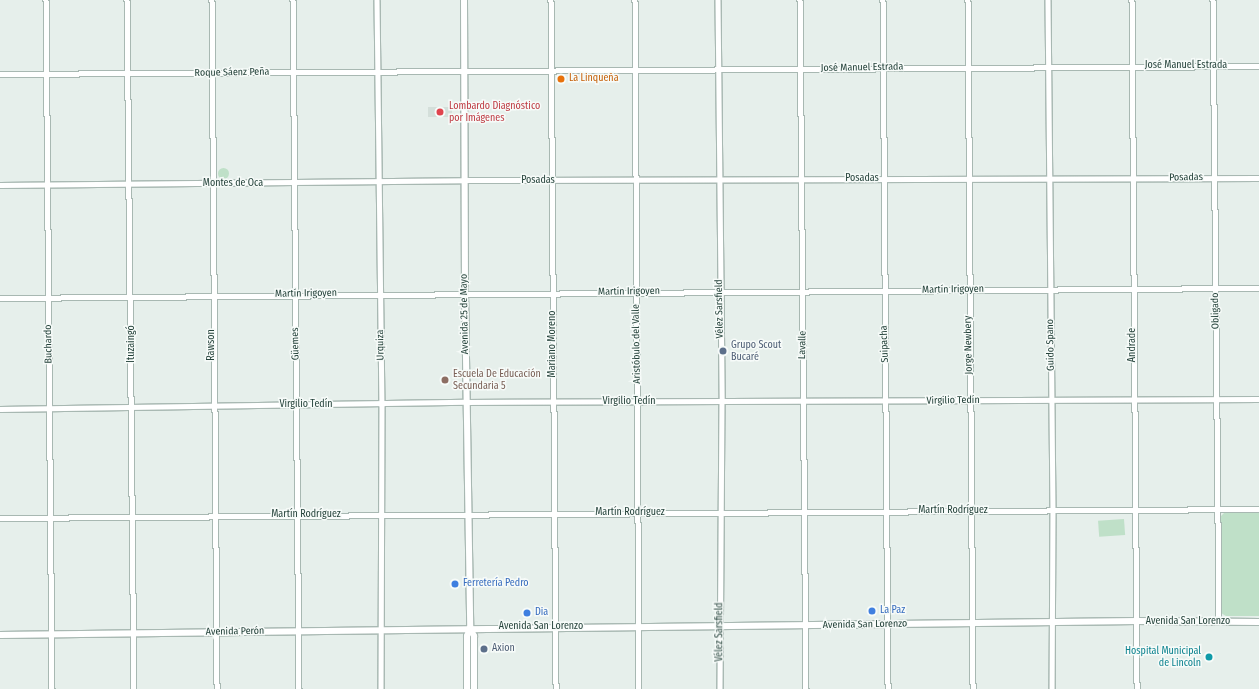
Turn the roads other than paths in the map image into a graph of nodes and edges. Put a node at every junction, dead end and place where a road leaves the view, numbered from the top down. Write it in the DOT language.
graph roads {
  1 [pos="46,0"];
  2 [pos="127,0"];
  3 [pos="212,0"];
  4 [pos="293,0"];
  5 [pos="377,0"];
  6 [pos="464,0"];
  7 [pos="551,0"];
  8 [pos="635,0"];
  9 [pos="718,0"];
  10 [pos="800,0"];
  11 [pos="883,0"];
  12 [pos="968,0"];
  13 [pos="1048,0"];
  14 [pos="1132,0"];
  15 [pos="1213,0"];
  16 [pos="1048,66"];
  17 [pos="1132,66"];
  18 [pos="1213,66"];
  19 [pos="1259,66"];
  20 [pos="967,67"];
  21 [pos="884,68"];
  22 [pos="719,69"];
  23 [pos="800,69"];
  24 [pos="634,70"];
  25 [pos="293,71"];
  26 [pos="550,71"];
  27 [pos="378,72"];
  28 [pos="464,72"];
  29 [pos="0,74"];
  30 [pos="46,74"];
  31 [pos="128,74"];
  32 [pos="212,74"];
  33 [pos="1214,177"];
  34 [pos="967,178"];
  35 [pos="1050,178"];
  36 [pos="1132,178"];
  37 [pos="1259,178"];
  38 [pos="802,179"];
  39 [pos="885,179"];
  40 [pos="465,180"];
  41 [pos="637,180"];
  42 [pos="719,180"];
  43 [pos="552,181"];
  44 [pos="296,183"];
  45 [pos="380,183"];
  46 [pos="49,184"];
  47 [pos="130,184"];
  48 [pos="213,184"];
  49 [pos="0,186"];
  50 [pos="1050,288"];
  51 [pos="1215,288"];
  52 [pos="1259,288"];
  53 [pos="1133,289"];
  54 [pos="804,290"];
  55 [pos="883,290"];
  56 [pos="968,290"];
  57 [pos="636,291"];
  58 [pos="720,291"];
  59 [pos="379,293"];
  60 [pos="552,293"];
  61 [pos="296,294"];
  62 [pos="465,294"];
  63 [pos="49,296"];
  64 [pos="131,296"];
  65 [pos="212,296"];
  66 [pos="0,298"];
  67 [pos="1134,398"];
  68 [pos="1218,399"];
  69 [pos="1259,399"];
  70 [pos="803,400"];
  71 [pos="970,400"];
  72 [pos="1052,400"];
  73 [pos="722,401"];
  74 [pos="886,401"];
  75 [pos="466,402"];
  76 [pos="553,402"];
  77 [pos="638,402"];
  78 [pos="213,405"];
  79 [pos="297,405"];
  80 [pos="382,405"];
  81 [pos="132,406"];
  82 [pos="0,409"];
  83 [pos="50,409"];
  84 [pos="1218,509"];
  85 [pos="1259,509"];
  86 [pos="804,511"];
  87 [pos="972,511"];
  88 [pos="1054,511"];
  89 [pos="1136,511"];
  90 [pos="887,512"];
  91 [pos="638,513"];
  92 [pos="720,513"];
  93 [pos="555,514"];
  94 [pos="298,515"];
  95 [pos="380,515"];
  96 [pos="214,516"];
  97 [pos="468,516"];
  98 [pos="132,517"];
  99 [pos="0,518"];
  100 [pos="49,518"];
  101 [pos="1137,621"];
  102 [pos="1219,622"];
  103 [pos="1259,622"];
  104 [pos="1051,623"];
  105 [pos="973,624"];
  106 [pos="720,626"];
  107 [pos="805,626"];
  108 [pos="887,626"];
  109 [pos="555,627"];
  110 [pos="639,627"];
  111 [pos="470,628"];
  112 [pos="381,630"];
  113 [pos="299,632"];
  114 [pos="133,633"];
  115 [pos="217,633"];
  116 [pos="52,634"];
  117 [pos="0,635"];
  118 [pos="52,689"];
  119 [pos="134,689"];
  120 [pos="217,689"];
  121 [pos="299,689"];
  122 [pos="382,689"];
  123 [pos="467,689"];
  124 [pos="474,689"];
  125 [pos="556,689"];
  126 [pos="640,689"];
  127 [pos="720,689"];
  128 [pos="806,689"];
  129 [pos="888,689"];
  130 [pos="973,689"];
  131 [pos="1052,689"];
  132 [pos="1137,689"];
  1 -- 30 [label="street, Buchardo"];
  2 -- 31 [label="street, Ituzaingó"];
  3 -- 32 [label="street, Rawson"];
  4 -- 25 [label="street, Güemes"];
  5 -- 27 [label="street, Urquiza"];
  6 -- 28 [label="main road, Avenida 25 de Mayo"];
  7 -- 26 [label="street, Mariano Moreno"];
  8 -- 24 [label="street, Aristóbulo del Valle"];
  9 -- 22 [label="street, Vélez Sarsfield"];
  10 -- 23 [label="street, Lavalle"];
  11 -- 21 [label="street, Suipacha"];
  12 -- 20 [label="street, Jorge Newbery"];
  13 -- 16 [label="street, Guido Spano"];
  14 -- 17 [label="street, Andrade"];
  15 -- 18 [label="street, Obligado"];
  16 -- 17 [label="street, José Manuel Estrada"];
  16 -- 20 [label="street, José Manuel Estrada"];
  16 -- 35 [label="street, Guido Spano"];
  17 -- 18 [label="street, José Manuel Estrada"];
  17 -- 36 [label="street, Andrade"];
  18 -- 19 [label="street, José Manuel Estrada"];
  18 -- 33 [label="street, Obligado"];
  20 -- 21 [label="street, José Manuel Estrada"];
  20 -- 34 [label="street, Jorge Newbery"];
  21 -- 23 [label="street, José Manuel Estrada"];
  21 -- 39 [label="street, Suipacha"];
  22 -- 23 [label="street, José Manuel Estrada"];
  22 -- 24 [label="street, José Manuel Estrada"];
  22 -- 42 [label="street, Vélez Sarsfield"];
  23 -- 38 [label="street, Lavalle"];
  24 -- 26 [label="street, José Manuel Estrada"];
  24 -- 41 [label="street, Aristóbulo del Valle"];
  25 -- 27 [label="street, Roque Sáenz Peña"];
  25 -- 32 [label="street, Roque Sáenz Peña"];
  25 -- 44 [label="street, Güemes"];
  26 -- 28 [label="street, José Manuel Estrada"];
  26 -- 43 [label="street, Mariano Moreno"];
  27 -- 28 [label="street, Roque Sáenz Peña"];
  27 -- 45 [label="street, Urquiza"];
  28 -- 40 [label="main road, Avenida 25 de Mayo"];
  29 -- 30 [label="street, Roque Sáenz Peña"];
  30 -- 31 [label="street, Roque Sáenz Peña"];
  30 -- 46 [label="street, Buchardo"];
  31 -- 32 [label="street, Roque Sáenz Peña"];
  31 -- 47 [label="street, Ituzaingó"];
  32 -- 48 [label="street, Rawson"];
  33 -- 36 [label="street, Posadas"];
  33 -- 37 [label="street, Posadas"];
  33 -- 51 [label="street, Obligado"];
  34 -- 35 [label="street, Posadas"];
  34 -- 39 [label="street, Posadas"];
  34 -- 56 [label="street, Jorge Newbery"];
  35 -- 36 [label="street, Posadas"];
  35 -- 50 [label="street, Guido Spano"];
  36 -- 53 [label="street, Andrade"];
  38 -- 39 [label="street, Posadas"];
  38 -- 42 [label="street, Posadas"];
  38 -- 54 [label="street, Lavalle"];
  39 -- 55 [label="street, Suipacha"];
  40 -- 43 [label="street, Posadas"];
  40 -- 45 [label="street, Montes de Oca"];
  40 -- 62 [label="main road, Avenida 25 de Mayo"];
  41 -- 42 [label="street, Posadas"];
  41 -- 43 [label="street, Posadas"];
  41 -- 57 [label="street, Aristóbulo del Valle"];
  42 -- 58 [label="street, Vélez Sarsfield"];
  43 -- 60 [label="street, Mariano Moreno"];
  44 -- 45 [label="street, Montes de Oca"];
  44 -- 48 [label="street, Montes de Oca"];
  44 -- 61 [label="street, Güemes"];
  45 -- 59 [label="street, Urquiza"];
  46 -- 47 [label="street, Montes de Oca"];
  46 -- 49 [label="street, Montes de Oca"];
  46 -- 63 [label="street, Buchardo"];
  47 -- 48 [label="street, Montes de Oca"];
  47 -- 64 [label="street, Ituzaingó"];
  48 -- 65 [label="street, Rawson"];
  50 -- 53 [label="street, Martín Irigoyen"];
  50 -- 56 [label="street, Martín Irigoyen"];
  50 -- 72 [label="street, Guido Spano"];
  51 -- 52 [label="street, Martín Irigoyen"];
  51 -- 53 [label="street, Martín Irigoyen"];
  51 -- 68 [label="street, Obligado"];
  53 -- 67 [label="street, Andrade"];
  54 -- 55 [label="street, Martín Irigoyen"];
  54 -- 58 [label="street, Martín Irigoyen"];
  54 -- 70 [label="street, Lavalle"];
  55 -- 56 [label="street, Martín Irigoyen"];
  55 -- 74 [label="street, Suipacha"];
  56 -- 71 [label="street, Jorge Newbery"];
  57 -- 58 [label="street, Martín Irigoyen"];
  57 -- 60 [label="street, Martín Irigoyen"];
  57 -- 77 [label="street, Aristóbulo del Valle"];
  58 -- 73 [label="street, Vélez Sarsfield"];
  59 -- 61 [label="street, Martín Irigoyen"];
  59 -- 62 [label="street, Martín Irigoyen"];
  59 -- 80 [label="street, Urquiza"];
  60 -- 62 [label="street, Martín Irigoyen"];
  60 -- 76 [label="street, Mariano Moreno"];
  61 -- 65 [label="street, Martín Irigoyen"];
  61 -- 79 [label="street, Güemes"];
  62 -- 75 [label="main road, Avenida 25 de Mayo"];
  63 -- 64 [label="street, Martín Irigoyen"];
  63 -- 66 [label="street, Martín Irigoyen"];
  63 -- 83 [label="street, Buchardo"];
  64 -- 65 [label="street, Martín Irigoyen"];
  64 -- 81 [label="street, Ituzaingó"];
  65 -- 78 [label="street, Rawson"];
  67 -- 68 [label="street, Virgilio Tedín"];
  67 -- 72 [label="street, Virgilio Tedín"];
  67 -- 89 [label="street, Andrade"];
  68 -- 69 [label="street, Virgilio Tedín"];
  68 -- 84 [label="street, Obligado"];
  70 -- 73 [label="street, Virgilio Tedín"];
  70 -- 74 [label="street, Virgilio Tedín"];
  70 -- 86 [label="street, Lavalle"];
  71 -- 72 [label="street, Virgilio Tedín"];
  71 -- 74 [label="street, Virgilio Tedín"];
  71 -- 87 [label="street, Jorge Newbery"];
  72 -- 88 [label="street, Guido Spano"];
  73 -- 77 [label="street, Virgilio Tedín"];
  73 -- 92 [label="street, Vélez Sarsfield"];
  74 -- 90 [label="street, Suipacha"];
  75 -- 76 [label="street, Virgilio Tedín"];
  75 -- 80 [label="street, Virgilio Tedín"];
  75 -- 97 [label="main road, Avenida 25 de Mayo"];
  76 -- 77 [label="street, Virgilio Tedín"];
  76 -- 93 [label="street, Mariano Moreno"];
  77 -- 91 [label="street, Aristóbulo del Valle"];
  78 -- 79 [label="street, Virgilio Tedín"];
  78 -- 81 [label="street, Virgilio Tedín"];
  78 -- 96 [label="street, Rawson"];
  79 -- 80 [label="street, Virgilio Tedín"];
  79 -- 94 [label="street, Güemes"];
  80 -- 95 [label="street, Urquiza"];
  81 -- 83 [label="street, Virgilio Tedín"];
  81 -- 98 [label="street, Ituzaingó"];
  82 -- 83 [label="street, Virgilio Tedín"];
  83 -- 100 [label="street, Buchardo"];
  84 -- 85 [label="street, Martín Rodríguez"];
  84 -- 89 [label="street, Martín Rodríguez"];
  84 -- 102 [label="street, Obligado"];
  86 -- 90 [label="street, Martín Rodríguez"];
  86 -- 92 [label="street, Martín Rodríguez"];
  86 -- 107 [label="street, Lavalle"];
  87 -- 88 [label="street, Martín Rodríguez"];
  87 -- 90 [label="street, Martín Rodríguez"];
  87 -- 105 [label="street, Jorge Newbery"];
  88 -- 89 [label="street, Martín Rodríguez"];
  88 -- 104 [label="street, Guido Spano"];
  89 -- 101 [label="street, Andrade"];
  90 -- 108 [label="street, Suipacha"];
  91 -- 92 [label="street, Martín Rodríguez"];
  91 -- 93 [label="street, Martín Rodríguez"];
  91 -- 110 [label="street, Aristóbulo del Valle"];
  92 -- 106 [label="street, Vélez Sarsfield"];
  93 -- 97 [label="street, Martín Rodríguez"];
  93 -- 109 [label="street, Mariano Moreno"];
  94 -- 95 [label="street, Martín Rodríguez"];
  94 -- 96 [label="street, Martín Rodríguez"];
  94 -- 113 [label="street, Güemes"];
  95 -- 97 [label="street, Martín Rodríguez"];
  95 -- 112 [label="street, Urquiza"];
  96 -- 98 [label="street, Martín Rodríguez"];
  96 -- 115 [label="street, Rawson"];
  97 -- 111 [label="main road, Avenida 25 de Mayo"];
  98 -- 100 [label="street, Martín Rodríguez"];
  98 -- 114 [label="street, Ituzaingó"];
  99 -- 100 [label="street, Martín Rodríguez"];
  100 -- 116 [label="street, Buchardo"];
  101 -- 102 [label="main road, Avenida San Lorenzo"];
  101 -- 104 [label="main road, Avenida San Lorenzo"];
  101 -- 132 [label="street, Andrade"];
  102 -- 103 [label="main road, Avenida San Lorenzo"];
  104 -- 105 [label="main road, Avenida San Lorenzo"];
  104 -- 131 [label="street, Guido Spano"];
  105 -- 108 [label="main road, Avenida San Lorenzo"];
  105 -- 130 [label="street, Jorge Newbery"];
  106 -- 107 [label="main road, Avenida San Lorenzo"];
  106 -- 110 [label="main road, Avenida San Lorenzo"];
  106 -- 127 [label="street, Vélez Sarsfield"];
  107 -- 108 [label="main road, Avenida San Lorenzo"];
  107 -- 128 [label="street, Lavalle"];
  108 -- 129 [label="street, Suipacha"];
  109 -- 110 [label="main road, Avenida San Lorenzo"];
  109 -- 111 [label="main road, Avenida San Lorenzo"];
  109 -- 125 [label="street, Mariano Moreno"];
  110 -- 126 [label="street, Aristóbulo del Valle"];
  111 -- 112 [label="main road, Avenida Perón"];
  111 -- 123 [label="main road, Avenida 25 de Mayo"];
  111 -- 124 [label="main road, Avenida 25 de Mayo"];
  112 -- 113 [label="main road, Avenida Perón"];
  112 -- 122 [label="street, Urquiza"];
  113 -- 115 [label="main road, Avenida Perón"];
  113 -- 121 [label="street, Güemes"];
  114 -- 115 [label="main road, Avenida Perón"];
  114 -- 116 [label="main road, Avenida Perón"];
  114 -- 119 [label="street, Ituzaingó"];
  115 -- 120 [label="street, Rawson"];
  116 -- 117 [label="main road, Avenida Perón"];
  116 -- 118 [label="street, Buchardo"];
}
